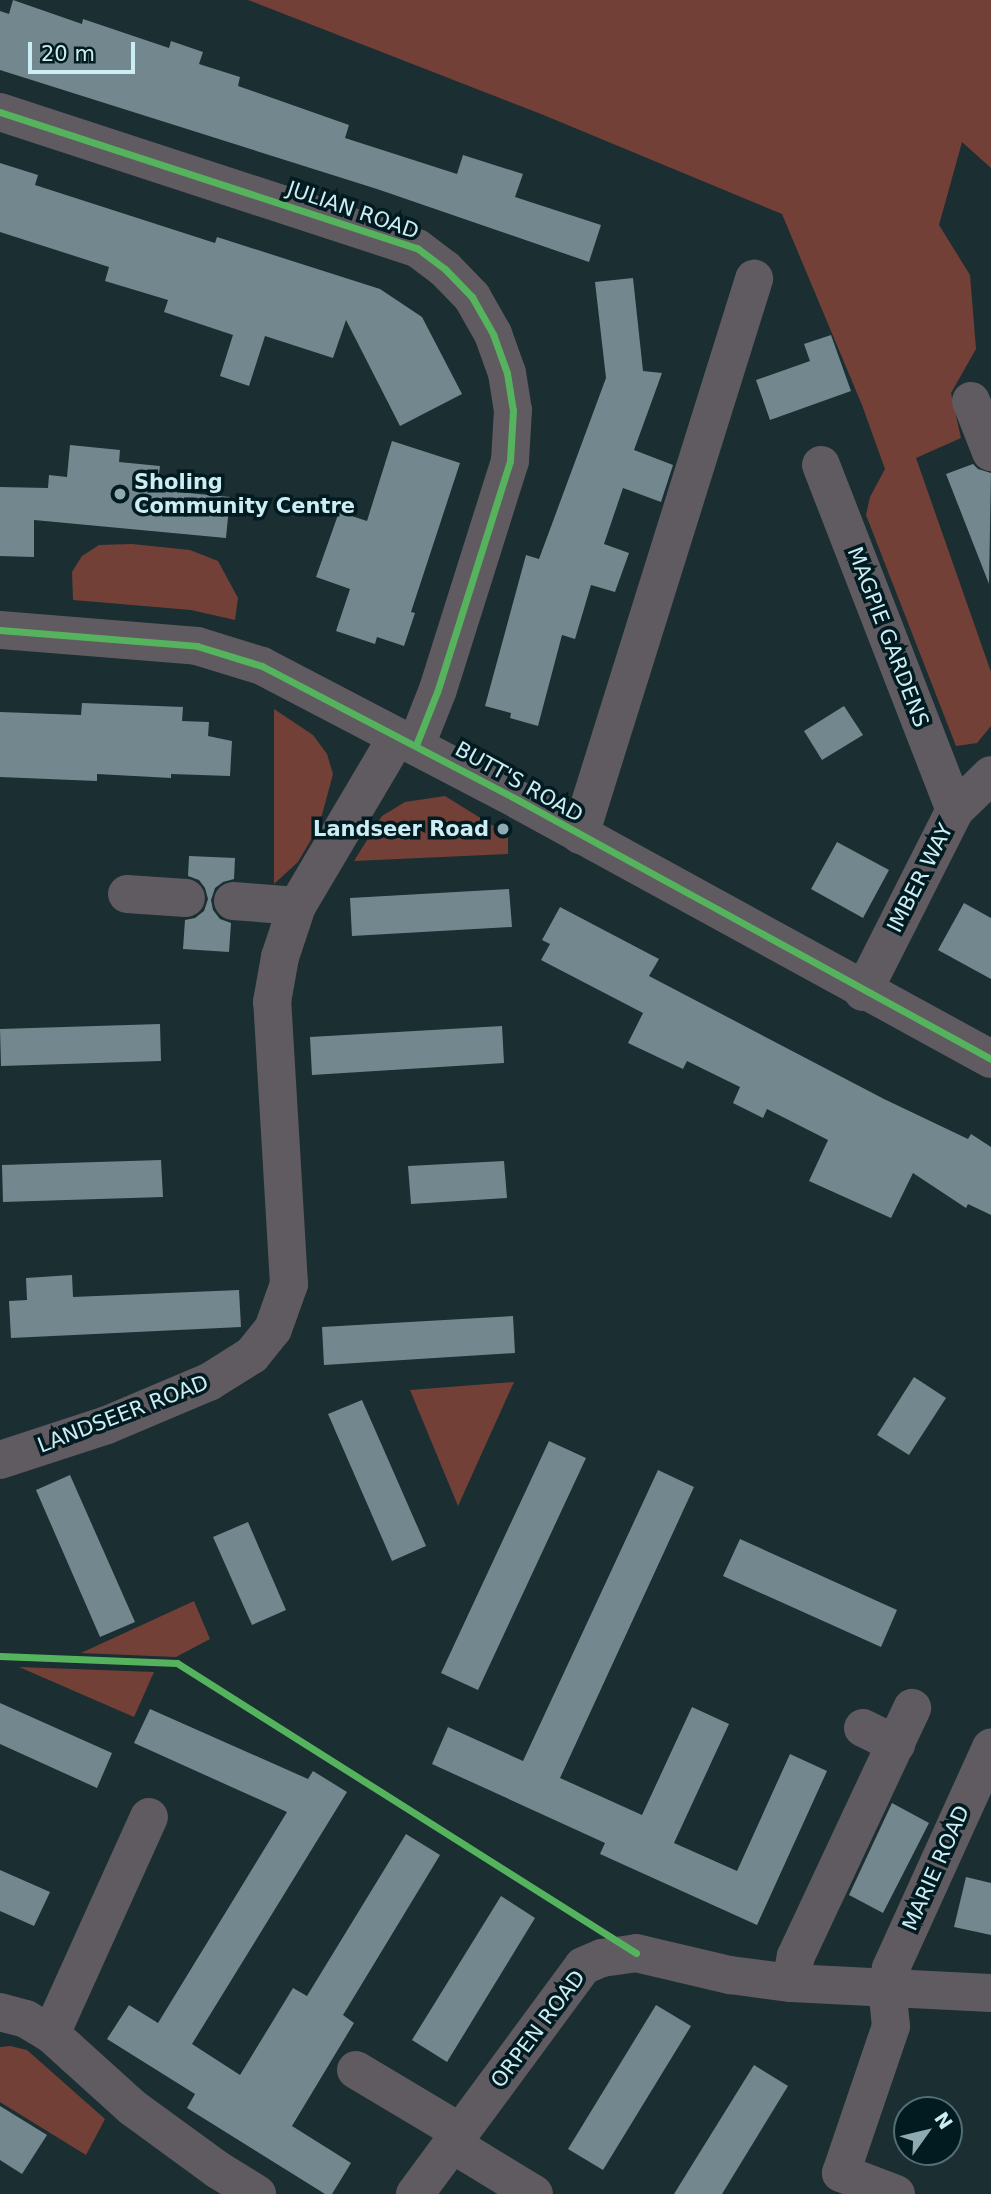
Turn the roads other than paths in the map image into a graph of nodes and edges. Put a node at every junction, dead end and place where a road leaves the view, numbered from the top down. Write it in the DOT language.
graph roads {
  1 [pos="0,111"];
  2 [pos="754,279"];
  3 [pos="971,401"];
  4 [pos="991,452"];
  5 [pos="821,465"];
  6 [pos="0,630"];
  7 [pos="407,741"];
  8 [pos="991,775"];
  9 [pos="955,810"];
  10 [pos="580,835"];
  11 [pos="127,894"];
  12 [pos="186,898"];
  13 [pos="233,901"];
  14 [pos="298,906"];
  15 [pos="863,992"];
  16 [pos="991,1059"];
  17 [pos="0,1460"];
  18 [pos="912,1708"];
  19 [pos="991,1748"];
  20 [pos="149,1816"];
  21 [pos="791,1983"];
  22 [pos="887,1990"];
  23 [pos="991,1993"];
  24 [pos="0,2012"];
  25 [pos="51,2034"];
  26 [pos="356,2070"];
  27 [pos="456,2138"];
  28 [pos="257,2194"];
  29 [pos="415,2194"];
  30 [pos="534,2194"];
  31 [pos="896,2194"];
  1 -- 7 [label="street, JULIAN ROAD"];
  2 -- 10 [label="street"];
  3 -- 4 [label="street"];
  5 -- 9 [label="street, MAGPIE GARDENS"];
  6 -- 7 [label="street, BUTT'S ROAD"];
  7 -- 10 [label="street, BUTT'S ROAD"];
  7 -- 14 [label="street, LANDSEER ROAD"];
  8 -- 9 [label="street, IMBER WAY"];
  9 -- 15 [label="street, IMBER WAY"];
  10 -- 15 [label="street, BUTT'S ROAD"];
  11 -- 12 [label="street"];
  13 -- 14 [label="street"];
  14 -- 17 [label="street, LANDSEER ROAD"];
  15 -- 16 [label="street, BUTT'S ROAD"];
  18 -- 21 [label="street"];
  19 -- 22 [label="street, MARIE ROAD"];
  20 -- 25 [label="street"];
  21 -- 22 [label="street, ORPEN ROAD"];
  21 -- 27 [label="street, ORPEN ROAD"];
  22 -- 23 [label="street, ORPEN ROAD"];
  22 -- 31 [label="street"];
  24 -- 25 [label="street"];
  25 -- 28 [label="street"];
  26 -- 27 [label="street"];
  27 -- 29 [label="street, ORPEN ROAD"];
  27 -- 30 [label="street"];
}
